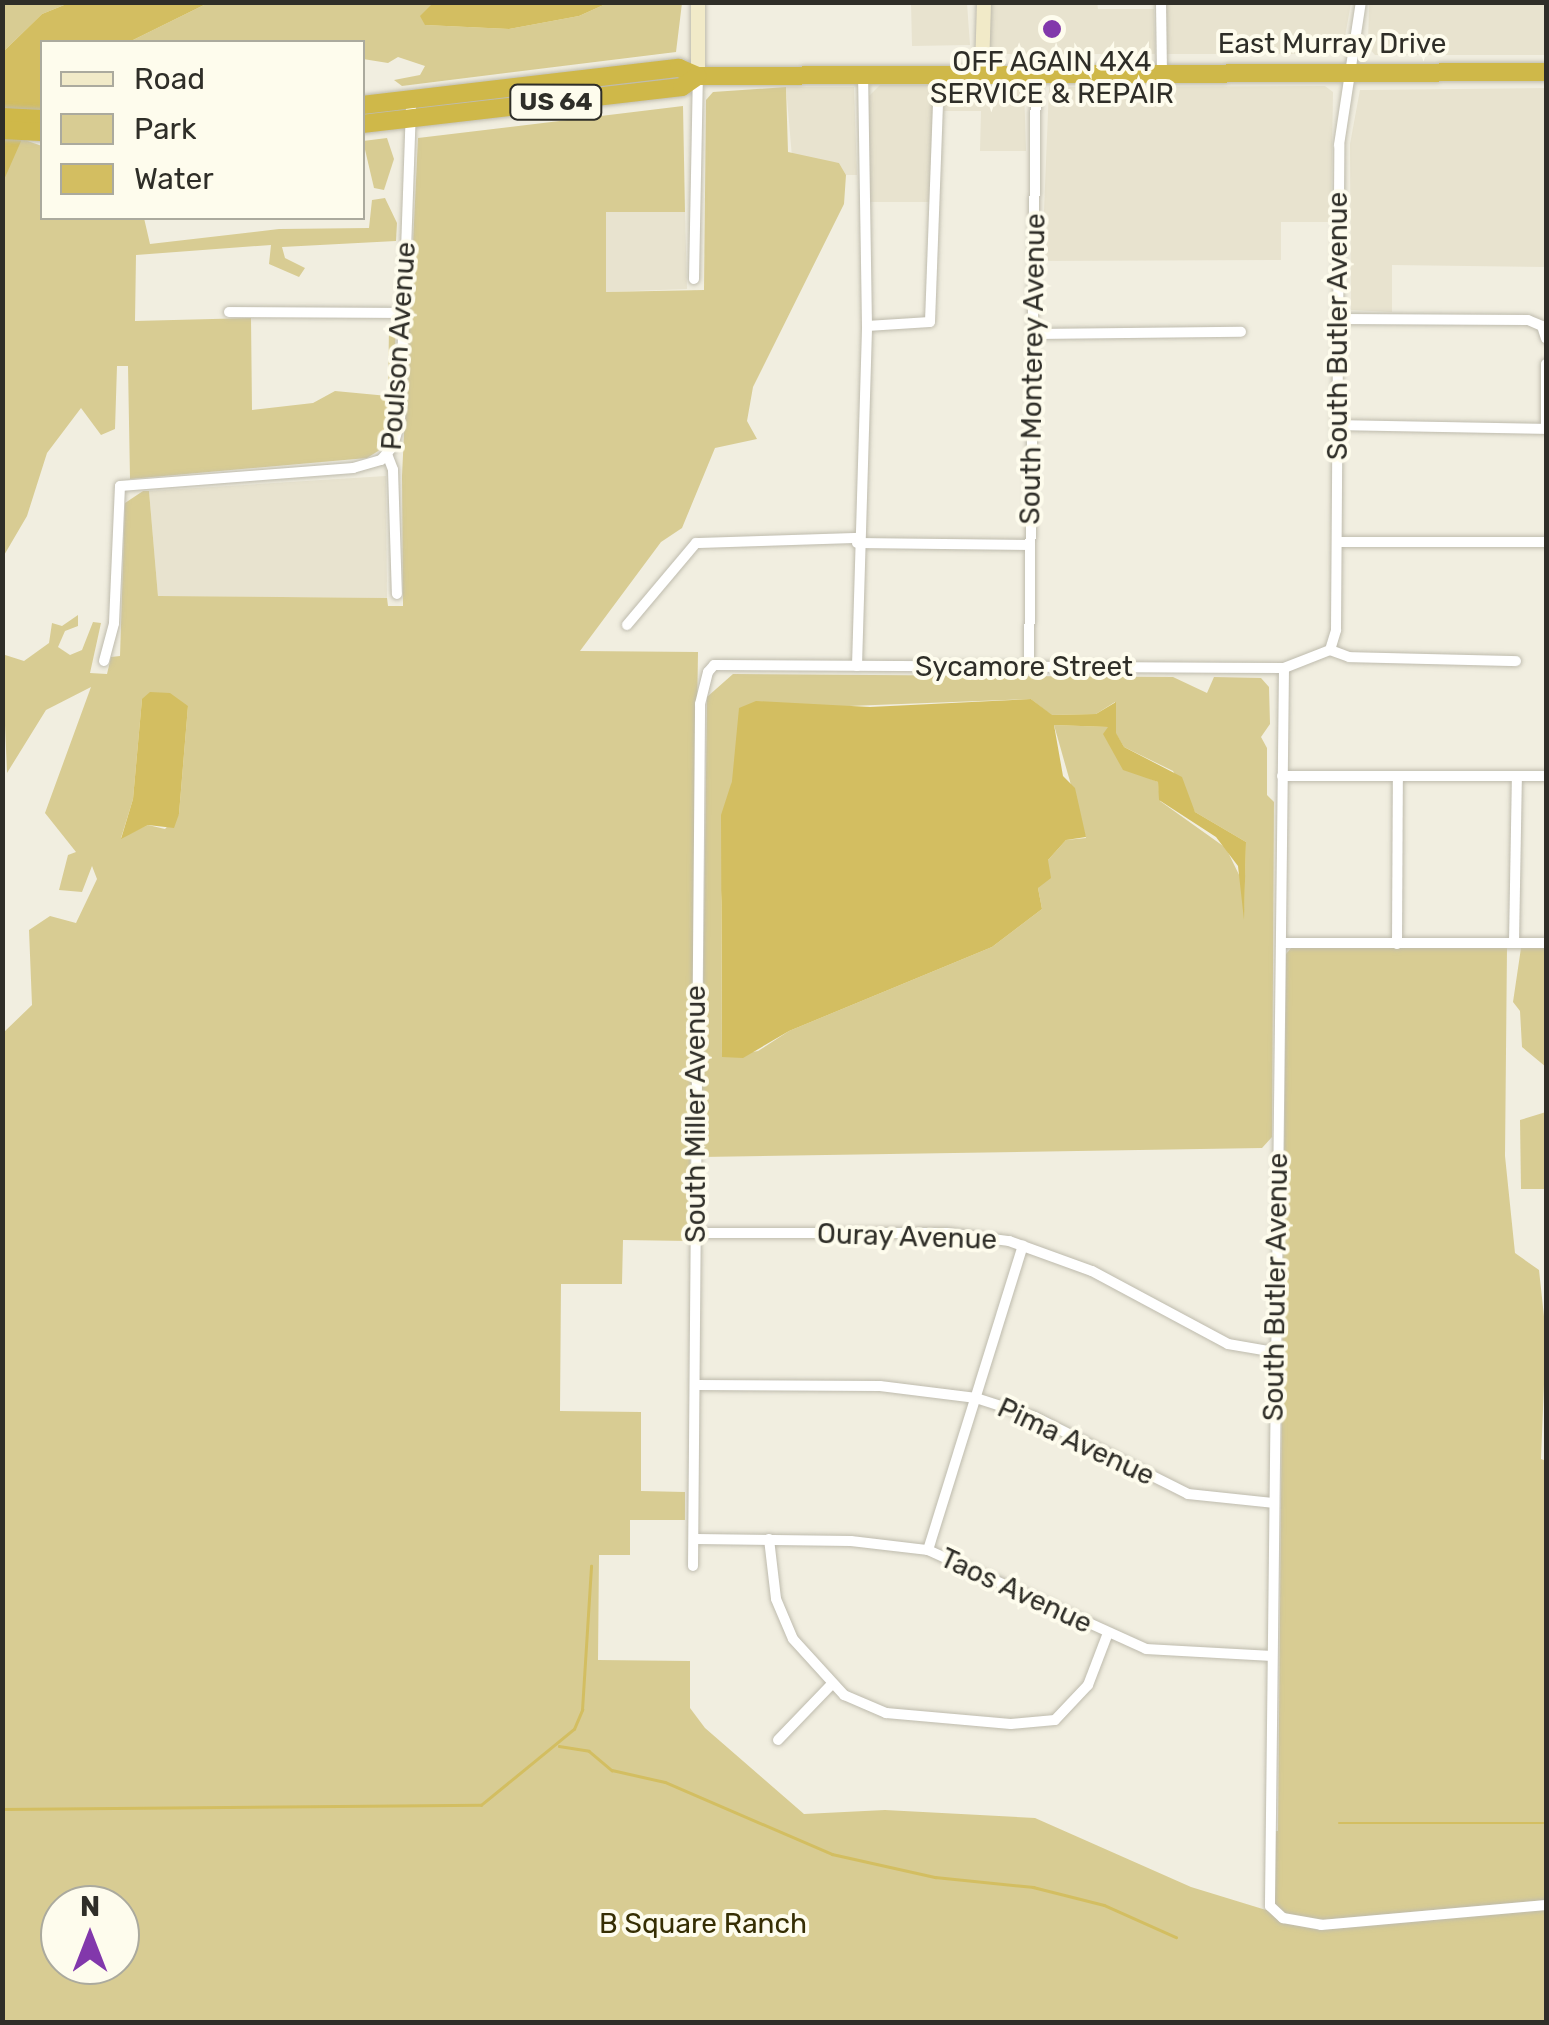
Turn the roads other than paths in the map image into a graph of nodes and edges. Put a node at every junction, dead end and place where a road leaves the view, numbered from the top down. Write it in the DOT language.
graph roads {
  1 [pos="698,2"];
  2 [pos="984,2"];
  3 [pos="1161,2"];
  4 [pos="1361,2"];
  5 [pos="863,70"];
  6 [pos="939,70"];
  7 [pos="982,70"];
  8 [pos="1036,70"];
  9 [pos="1162,71"];
  10 [pos="1348,71"];
  11 [pos="1546,72"];
  12 [pos="698,76"];
  13 [pos="411,98"];
  14 [pos="365,104"];
  15 [pos="2,117"];
  16 [pos="40,118"];
  17 [pos="410,119"];
  18 [pos="365,124"];
  19 [pos="2,130"];
  20 [pos="40,132"];
  21 [pos="694,279"];
  22 [pos="229,312"];
  23 [pos="404,313"];
  24 [pos="1339,319"];
  25 [pos="867,326"];
  26 [pos="1241,332"];
  27 [pos="1035,334"];
  28 [pos="1546,338"];
  29 [pos="1546,364"];
  30 [pos="1338,425"];
  31 [pos="1546,429"];
  32 [pos="387,454"];
  33 [pos="857,541"];
  34 [pos="1336,542"];
  35 [pos="1546,542"];
  36 [pos="1030,545"];
  37 [pos="397,594"];
  38 [pos="627,625"];
  39 [pos="1330,650"];
  40 [pos="104,661"];
  41 [pos="1516,661"];
  42 [pos="714,665"];
  43 [pos="857,666"];
  44 [pos="1029,668"];
  45 [pos="1284,668"];
  46 [pos="1282,776"];
  47 [pos="1398,776"];
  48 [pos="1546,776"];
  49 [pos="1517,777"];
  50 [pos="1282,943"];
  51 [pos="1514,943"];
  52 [pos="1546,943"];
  53 [pos="1397,944"];
  54 [pos="694,1233"];
  55 [pos="1023,1245"];
  56 [pos="1275,1352"];
  57 [pos="697,1386"];
  58 [pos="976,1398"];
  59 [pos="1273,1503"];
  60 [pos="696,1539"];
  61 [pos="769,1539"];
  62 [pos="928,1550"];
  63 [pos="693,1566"];
  64 [pos="1108,1633"];
  65 [pos="1272,1656"];
  66 [pos="831,1685"];
  67 [pos="778,1740"];
  68 [pos="1546,1905"];
  1 -- 12 [label="main road"];
  2 -- 7 [label="main road"];
  3 -- 9 [label="street"];
  4 -- 10 [label="street, South Butler Avenue"];
  5 -- 6 [label="highway, East Murray Drive / US 64"];
  5 -- 12 [label="highway, East Murray Drive / US 64"];
  5 -- 25 [label="street"];
  6 -- 7 [label="highway, East Murray Drive / US 64"];
  6 -- 25 [label="street"];
  7 -- 8 [label="highway, East Murray Drive / US 64"];
  8 -- 9 [label="highway, East Murray Drive / US 64"];
  8 -- 27 [label="street, South Monterey Avenue"];
  9 -- 10 [label="highway, East Murray Drive / US 64"];
  10 -- 11 [label="highway, East Murray Drive / US 64"];
  10 -- 24 [label="street, South Butler Avenue"];
  12 -- 13 [label="highway, East Murray Drive / US 64"];
  12 -- 17 [label="highway, East Murray Drive / US 64"];
  12 -- 21 [label="street"];
  13 -- 14 [label="highway, US 64"];
  13 -- 17 [label="street, Poulson Avenue"];
  15 -- 16 [label="highway"];
  17 -- 18 [label="highway, US 64"];
  17 -- 23 [label="street, Poulson Avenue"];
  19 -- 20 [label="highway"];
  22 -- 23 [label="street"];
  23 -- 32 [label="street, Poulson Avenue"];
  24 -- 28 [label="street"];
  24 -- 30 [label="street, South Butler Avenue"];
  25 -- 33 [label="street"];
  26 -- 27 [label="street"];
  27 -- 36 [label="street, South Monterey Avenue"];
  29 -- 31 [label="street"];
  30 -- 31 [label="street"];
  30 -- 34 [label="street, South Butler Avenue"];
  32 -- 37 [label="street, Poulson Avenue"];
  32 -- 40 [label="street"];
  33 -- 36 [label="street"];
  33 -- 38 [label="street"];
  33 -- 43 [label="street"];
  34 -- 35 [label="street"];
  34 -- 39 [label="street, South Butler Avenue"];
  36 -- 44 [label="street, South Monterey Avenue"];
  39 -- 41 [label="street"];
  39 -- 45 [label="street, Sycamore Street"];
  42 -- 43 [label="street, Sycamore Street"];
  42 -- 54 [label="street, South Miller Avenue"];
  43 -- 44 [label="street, Sycamore Street"];
  44 -- 45 [label="street, Sycamore Street"];
  45 -- 46 [label="street, South Butler Avenue"];
  46 -- 47 [label="street"];
  46 -- 50 [label="street, South Butler Avenue"];
  47 -- 49 [label="street"];
  47 -- 53 [label="street"];
  48 -- 49 [label="street"];
  49 -- 51 [label="street"];
  50 -- 53 [label="street"];
  50 -- 56 [label="street, South Butler Avenue"];
  51 -- 52 [label="street"];
  51 -- 53 [label="street"];
  54 -- 55 [label="street, Ouray Avenue"];
  54 -- 57 [label="street, South Miller Avenue"];
  55 -- 56 [label="street, Ouray Avenue"];
  55 -- 58 [label="street"];
  56 -- 59 [label="street, South Butler Avenue"];
  57 -- 58 [label="street, Pima Avenue"];
  57 -- 60 [label="street, South Miller Avenue"];
  58 -- 59 [label="street, Pima Avenue"];
  58 -- 62 [label="street"];
  59 -- 65 [label="street, South Butler Avenue"];
  60 -- 61 [label="street, Taos Avenue"];
  60 -- 63 [label="street, South Miller Avenue"];
  61 -- 62 [label="street, Taos Avenue"];
  61 -- 66 [label="street"];
  62 -- 64 [label="street, Taos Avenue"];
  64 -- 65 [label="street, Taos Avenue"];
  64 -- 66 [label="street"];
  65 -- 68 [label="street, South Butler Avenue"];
  66 -- 67 [label="street"];
}
